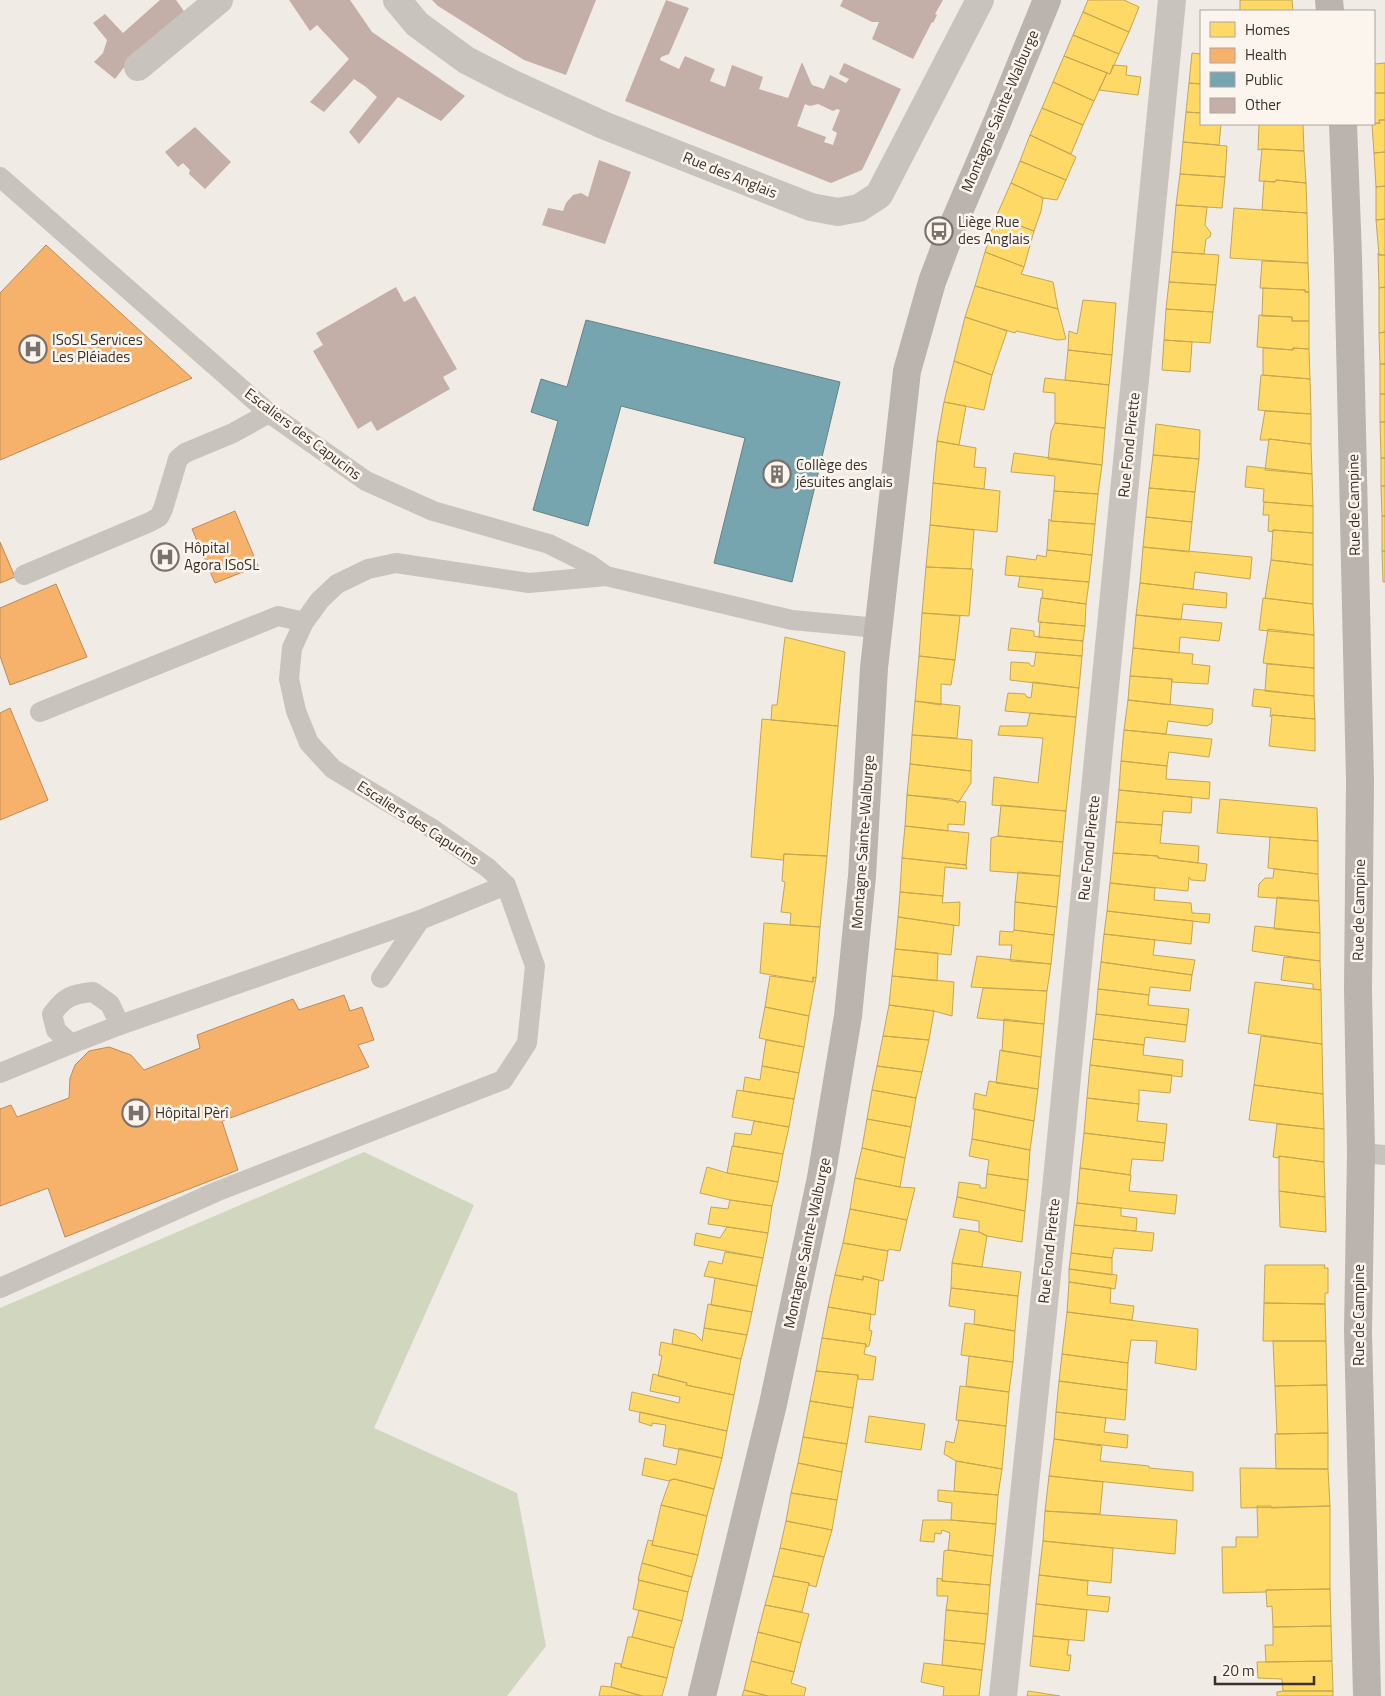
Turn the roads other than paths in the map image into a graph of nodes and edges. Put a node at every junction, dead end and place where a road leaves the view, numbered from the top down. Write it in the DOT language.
graph roads {
  1 [pos="219,0"];
  2 [pos="397,0"];
  3 [pos="980,0"];
  4 [pos="1047,0"];
  5 [pos="1172,0"];
  6 [pos="138,67"];
  7 [pos="1343,125"];
  8 [pos="0,177"];
  9 [pos="269,413"];
  10 [pos="24,575"];
  11 [pos="606,576"];
  12 [pos="304,622"];
  13 [pos="878,628"];
  14 [pos="40,712"];
  15 [pos="506,885"];
  16 [pos="420,920"];
  17 [pos="381,978"];
  18 [pos="120,1025"];
  19 [pos="71,1044"];
  20 [pos="0,1073"];
  21 [pos="1373,1154"];
  22 [pos="0,1288"];
  23 [pos="702,1696"];
  24 [pos="1003,1696"];
  25 [pos="1367,1696"];
  1 -- 6 [label="street"];
  2 -- 3 [label="street, Rue des Anglais"];
  4 -- 13 [label="street, Montagne Sainte-Walburge"];
  5 -- 24 [label="street, Rue Fond Pirette"];
  7 -- 21 [label="street, Rue de Campine"];
  8 -- 9 [label="lane, Escaliers des Capucins"];
  9 -- 10 [label="lane"];
  9 -- 11 [label="lane, Escaliers des Capucins"];
  11 -- 12 [label="lane, Escaliers des Capucins"];
  11 -- 13 [label="lane, Escaliers des Capucins"];
  12 -- 14 [label="lane"];
  12 -- 15 [label="lane, Escaliers des Capucins"];
  13 -- 23 [label="street, Montagne Sainte-Walburge"];
  15 -- 16 [label="lane"];
  15 -- 22 [label="lane"];
  16 -- 17 [label="lane"];
  16 -- 18 [label="lane"];
  18 -- 19 [label="lane"];
  18 -- 19 [label="lane"];
  19 -- 20 [label="lane"];
  21 -- 25 [label="street, Rue de Campine"];
}
